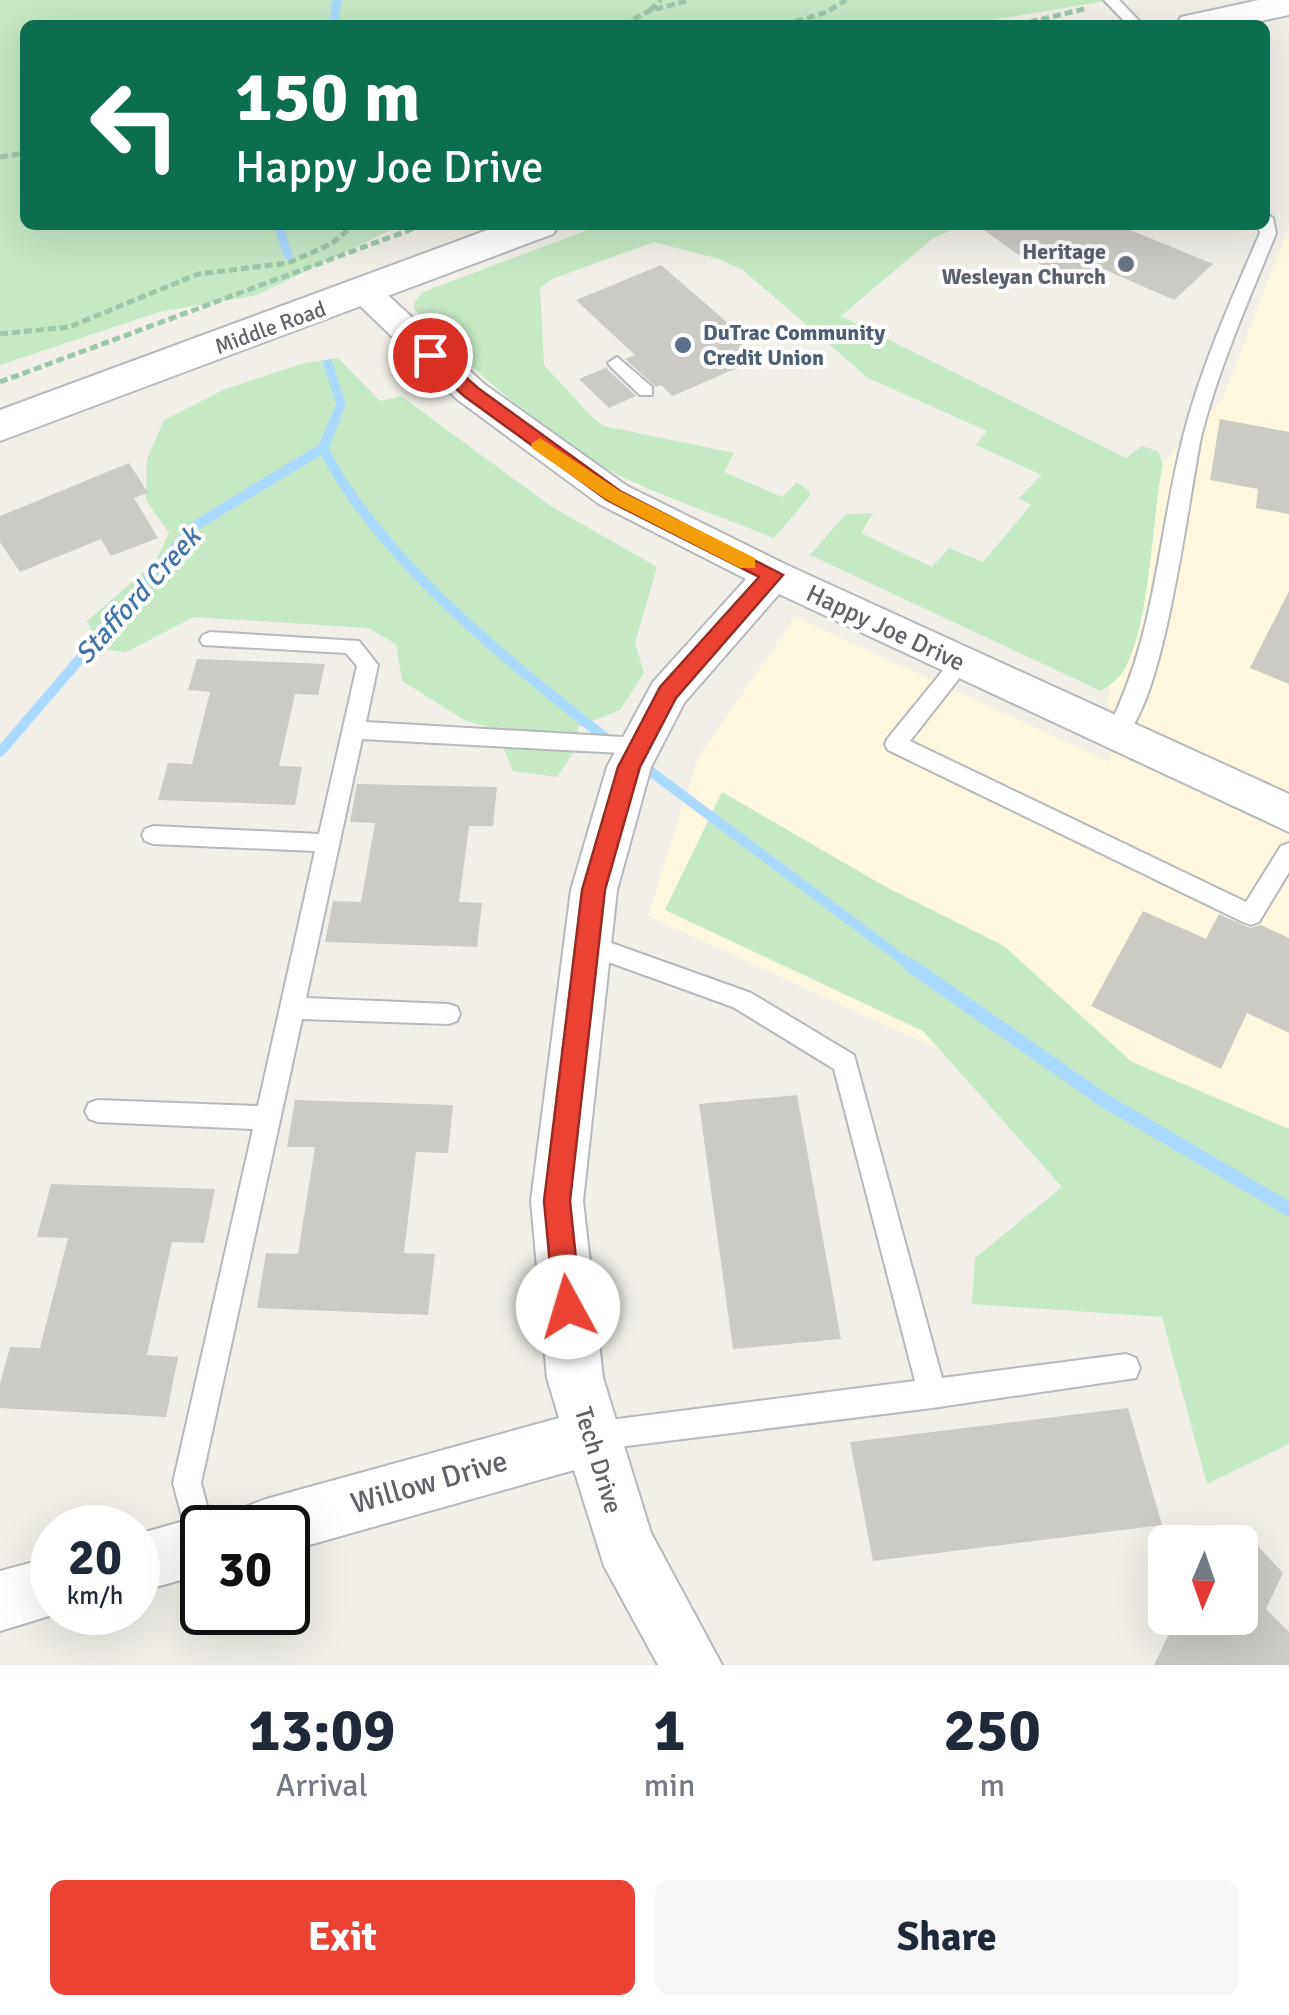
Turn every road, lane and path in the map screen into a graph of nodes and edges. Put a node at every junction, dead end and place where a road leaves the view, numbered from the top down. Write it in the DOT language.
graph roads {
  1 [pos="661,0"];
  2 [pos="690,0"];
  3 [pos="846,0"];
  4 [pos="1112,1"];
  5 [pos="1289,4"];
  6 [pos="649,10"];
  7 [pos="632,20"];
  8 [pos="801,20"];
  9 [pos="1038,20"];
  10 [pos="1131,20"];
  11 [pos="1217,20"];
  12 [pos="348,230"];
  13 [pos="410,230"];
  14 [pos="525,230"];
  15 [pos="1265,230"];
  16 [pos="366,292"];
  17 [pos="0,334"];
  18 [pos="617,363"];
  19 [pos="0,382"];
  20 [pos="646,391"];
  21 [pos="0,426"];
  22 [pos="772,575"];
  23 [pos="210,640"];
  24 [pos="962,662"];
  25 [pos="354,730"];
  26 [pos="1116,734"];
  27 [pos="640,746"];
  28 [pos="1289,814"];
  29 [pos="154,835"];
  30 [pos="329,843"];
  31 [pos="1289,852"];
  32 [pos="586,944"];
  33 [pos="292,1008"];
  34 [pos="448,1014"];
  35 [pos="98,1111"];
  36 [pos="268,1118"];
  37 [pos="1126,1368"];
  38 [pos="932,1394"];
  39 [pos="592,1437"];
  40 [pos="193,1505"];
  41 [pos="310,1516"];
  42 [pos="30,1593"];
  43 [pos="0,1601"];
  44 [pos="690,1665"];
  1 -- 6 [label="path"];
  2 -- 6 [label="path"];
  3 -- 8 [label="path"];
  4 -- 9 [label="path"];
  4 -- 10 [label="lane"];
  5 -- 11 [label="main road"];
  6 -- 7 [label="path"];
  12 -- 17 [label="path"];
  13 -- 19 [label="path"];
  14 -- 16 [label="main road, Middle Road"];
  15 -- 26 [label="lane"];
  16 -- 21 [label="main road, Middle Road"];
  16 -- 22 [label="street, Happy Joe Drive"];
  18 -- 20 [label="lane"];
  22 -- 24 [label="street, Happy Joe Drive"];
  22 -- 27 [label="street, Tech Drive"];
  23 -- 25 [label="lane"];
  24 -- 26 [label="street, Happy Joe Drive"];
  24 -- 31 [label="lane"];
  25 -- 27 [label="lane"];
  25 -- 30 [label="lane"];
  26 -- 28 [label="street, Happy Joe Drive"];
  27 -- 32 [label="street, Tech Drive"];
  29 -- 30 [label="lane"];
  30 -- 33 [label="lane"];
  32 -- 38 [label="lane"];
  32 -- 39 [label="street, Tech Drive"];
  33 -- 34 [label="lane"];
  33 -- 36 [label="lane"];
  35 -- 36 [label="lane"];
  36 -- 40 [label="lane"];
  37 -- 38 [label="lane"];
  38 -- 39 [label="lane"];
  39 -- 41 [label="street, Willow Drive"];
  39 -- 44 [label="street, Tech Drive"];
  42 -- 43 [label="street"];
}
